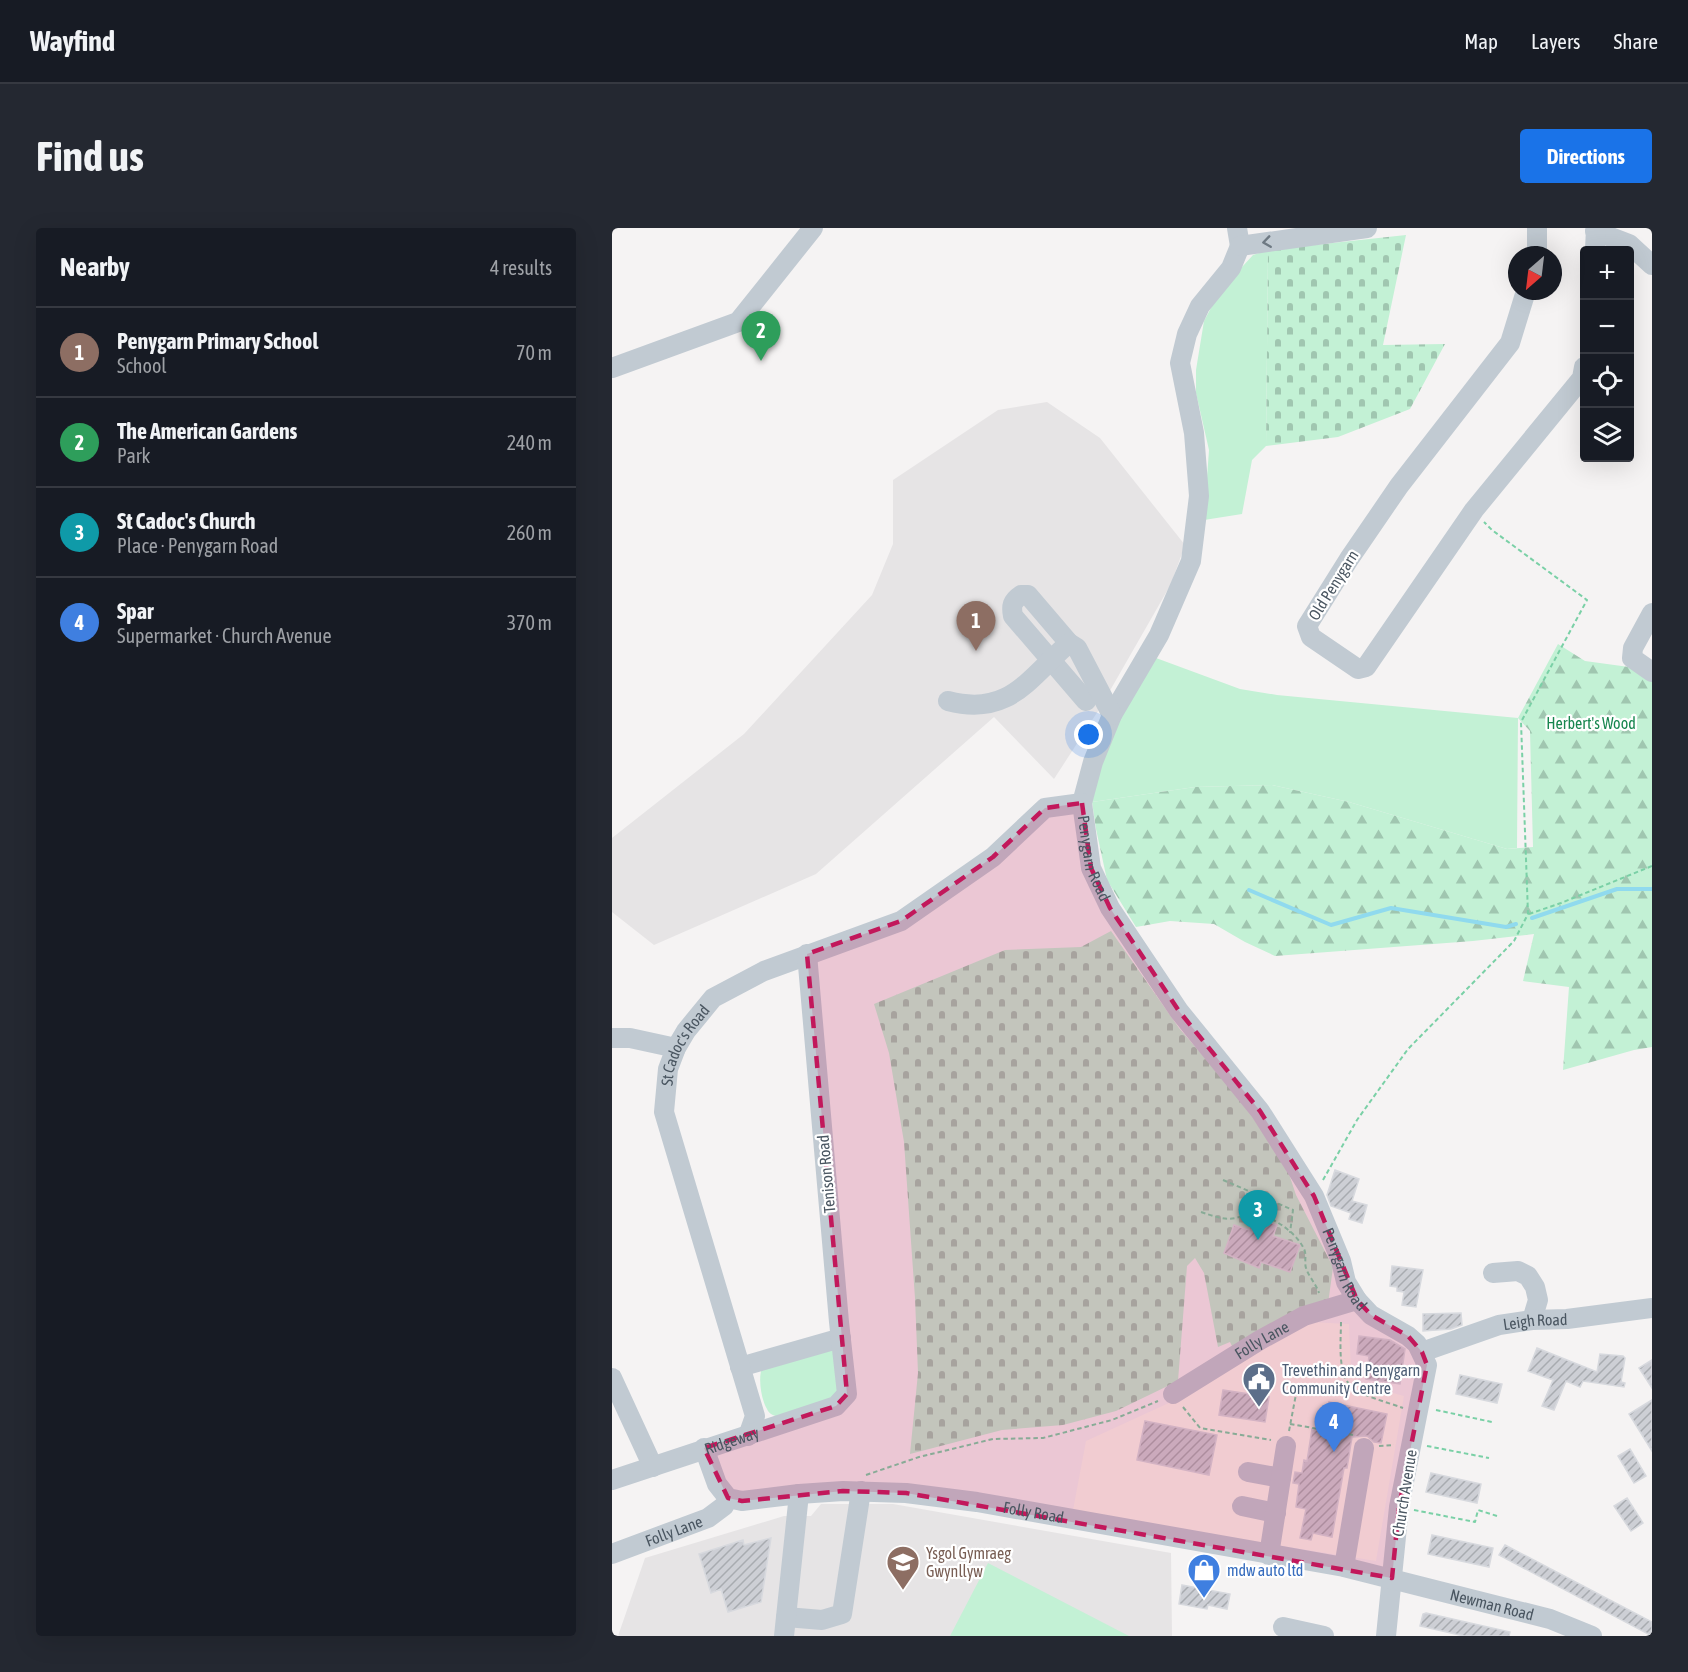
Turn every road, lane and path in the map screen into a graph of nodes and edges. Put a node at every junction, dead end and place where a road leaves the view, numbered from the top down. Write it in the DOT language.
graph roads {
  1 [pos="813,228"];
  2 [pos="1367,228"];
  3 [pos="1537,228"];
  4 [pos="1596,229"];
  5 [pos="1239,237"];
  6 [pos="1537,246"];
  7 [pos="1595,246"];
  8 [pos="1652,265"];
  9 [pos="1523,300"];
  10 [pos="612,368"];
  11 [pos="1580,380"];
  12 [pos="1474,510"];
  13 [pos="1652,614"];
  14 [pos="1069,643"];
  15 [pos="1050,660"];
  16 [pos="1652,672"];
  17 [pos="948,701"];
  18 [pos="1086,701"];
  19 [pos="1112,716"];
  20 [pos="1082,803"];
  21 [pos="1652,866"];
  22 [pos="1528,914"];
  23 [pos="807,954"];
  24 [pos="612,1038"];
  25 [pos="676,1048"];
  26 [pos="1222,1180"];
  27 [pos="1314,1196"];
  28 [pos="1201,1212"];
  29 [pos="1290,1233"];
  30 [pos="1493,1273"];
  31 [pos="1342,1305"];
  32 [pos="1652,1308"];
  33 [pos="1532,1320"];
  34 [pos="841,1338"];
  35 [pos="1422,1352"];
  36 [pos="740,1367"];
  37 [pos="612,1378"];
  38 [pos="1348,1383"];
  39 [pos="848,1394"];
  40 [pos="1173,1395"];
  41 [pos="1419,1409"];
  42 [pos="1492,1422"];
  43 [pos="1290,1424"];
  44 [pos="748,1436"];
  45 [pos="1412,1443"];
  46 [pos="1286,1444"];
  47 [pos="704,1448"];
  48 [pos="1364,1448"];
  49 [pos="1489,1458"];
  50 [pos="653,1467"];
  51 [pos="1248,1472"];
  52 [pos="1281,1478"];
  53 [pos="612,1480"];
  54 [pos="852,1491"];
  55 [pos="799,1494"];
  56 [pos="728,1498"];
  57 [pos="1242,1506"];
  58 [pos="1399,1507"];
  59 [pos="1276,1513"];
  60 [pos="1497,1516"];
  61 [pos="612,1554"];
  62 [pos="1269,1555"];
  63 [pos="1344,1567"];
  64 [pos="1392,1578"];
  65 [pos="785,1626"];
  66 [pos="1283,1627"];
  67 [pos="1548,1628"];
  68 [pos="1324,1636"];
  69 [pos="1386,1636"];
  70 [pos="1592,1636"];
  1 -- 10 [label="street"];
  2 -- 5 [label="street, Penygarn Road, one-way"];
  3 -- 6 [label="street"];
  4 -- 7 [label="street"];
  4 -- 8 [label="street"];
  5 -- 19 [label="street, Penygarn Road"];
  9 -- 12 [label="street, Old Penygarn"];
  11 -- 12 [label="street, Old Penygarn"];
  12 -- 22 [label="path"];
  13 -- 16 [label="street"];
  14 -- 15 [label="street"];
  14 -- 15 [label="street"];
  14 -- 19 [label="street"];
  15 -- 17 [label="street"];
  15 -- 18 [label="street"];
  19 -- 20 [label="street, Penygarn Road"];
  20 -- 23 [label="street, St Cadoc's Road"];
  20 -- 27 [label="street, Penygarn Road"];
  21 -- 22 [label="path"];
  22 -- 27 [label="path"];
  23 -- 25 [label="street, St Cadoc's Road"];
  23 -- 34 [label="street, Tenison Road"];
  24 -- 25 [label="street"];
  25 -- 36 [label="street, St Cadoc's Road"];
  26 -- 29 [label="path"];
  27 -- 31 [label="street, Penygarn Road"];
  28 -- 29 [label="path"];
  29 -- 31 [label="path"];
  30 -- 33 [label="street"];
  31 -- 35 [label="street, Penygarn Road"];
  31 -- 38 [label="path"];
  31 -- 40 [label="street, Folly Lane"];
  32 -- 33 [label="street, Leigh Road"];
  33 -- 35 [label="street, Leigh Road"];
  34 -- 36 [label="street"];
  34 -- 39 [label="street, Tenison Road"];
  35 -- 41 [label="street, Church Avenue"];
  36 -- 44 [label="street, St Cadoc's Road"];
  37 -- 50 [label="street"];
  38 -- 41 [label="path"];
  38 -- 43 [label="path"];
  39 -- 44 [label="street, Ridgeway"];
  40 -- 46 [label="path"];
  40 -- 54 [label="path"];
  41 -- 42 [label="path"];
  41 -- 45 [label="street, Church Avenue"];
  43 -- 46 [label="path"];
  43 -- 48 [label="path"];
  44 -- 47 [label="street, Ridgeway"];
  45 -- 48 [label="path"];
  45 -- 49 [label="path"];
  45 -- 58 [label="street, Church Avenue"];
  46 -- 52 [label="street"];
  47 -- 50 [label="street, Ridgeway"];
  47 -- 56 [label="street"];
  48 -- 63 [label="street"];
  50 -- 53 [label="street, Ridgeway"];
  51 -- 52 [label="street"];
  52 -- 59 [label="street"];
  54 -- 55 [label="street, Folly Road"];
  54 -- 62 [label="street, Folly Road"];
  54 -- 65 [label="street"];
  55 -- 56 [label="street, Folly Road"];
  55 -- 65 [label="street"];
  56 -- 61 [label="street, Folly Lane"];
  57 -- 59 [label="street"];
  58 -- 60 [label="path"];
  58 -- 64 [label="street, Church Avenue"];
  59 -- 62 [label="street"];
  62 -- 63 [label="street, Folly Road"];
  63 -- 64 [label="street, Folly Road"];
  64 -- 67 [label="street, Newman Road"];
  64 -- 69 [label="street, Church Avenue"];
  66 -- 68 [label="street"];
  67 -- 70 [label="street, Newman Road"];
}
